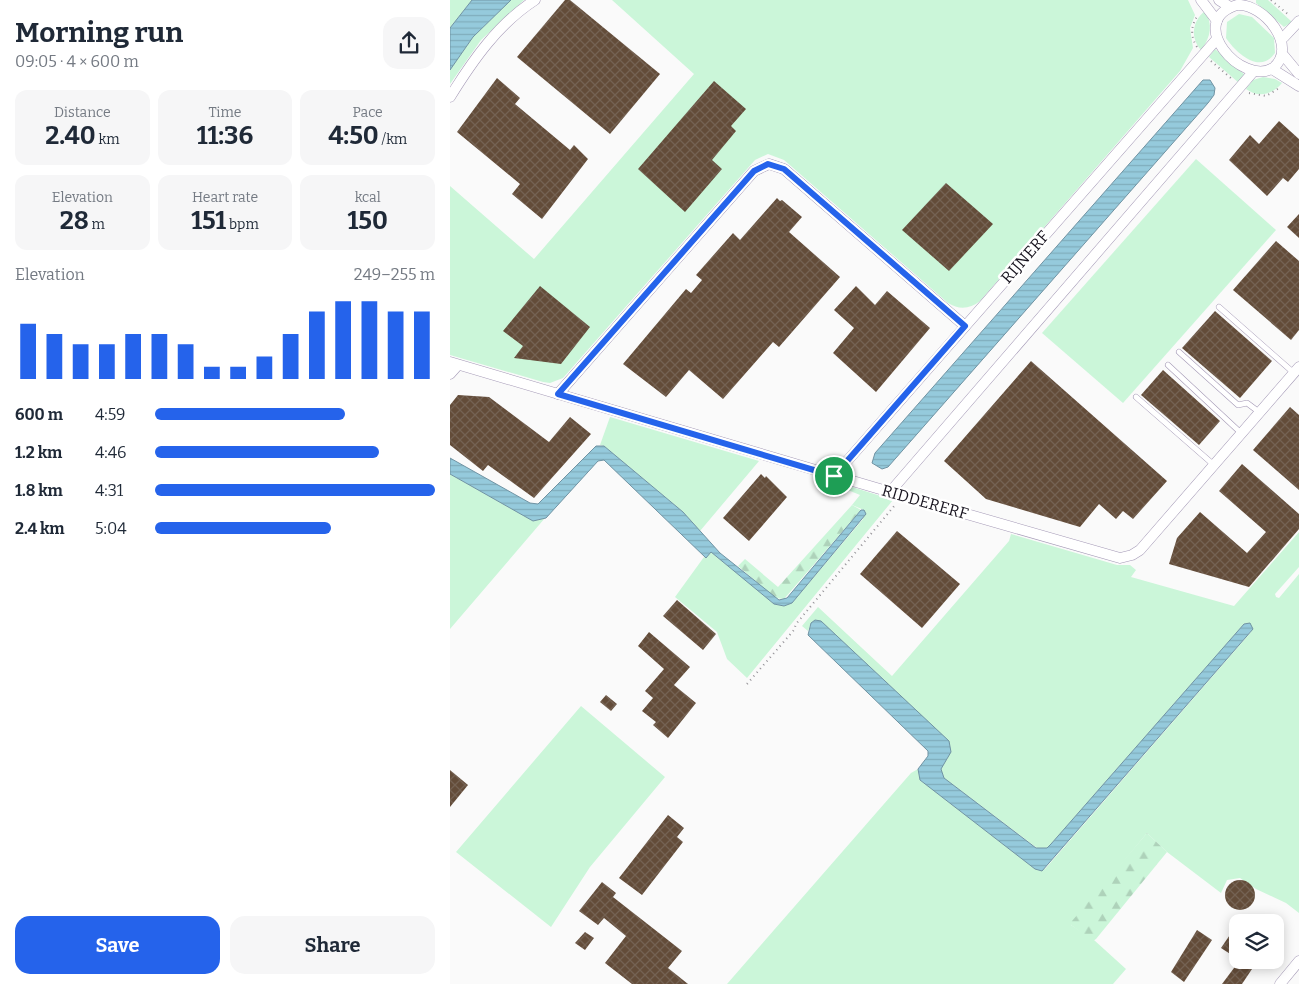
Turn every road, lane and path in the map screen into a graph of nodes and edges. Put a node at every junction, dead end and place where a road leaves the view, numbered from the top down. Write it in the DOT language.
graph roads {
  1 [pos="535,0"];
  2 [pos="1201,0"];
  3 [pos="1219,0"];
  4 [pos="1271,0"];
  5 [pos="1249,2"];
  6 [pos="1230,7"];
  7 [pos="1217,21"];
  8 [pos="1298,22"];
  9 [pos="1284,37"];
  10 [pos="1216,40"];
  11 [pos="1284,56"];
  12 [pos="1272,69"];
  13 [pos="1254,72"];
  14 [pos="1299,74"];
  15 [pos="1299,86"];
  16 [pos="450,97"];
  17 [pos="1219,307"];
  18 [pos="965,326"];
  19 [pos="1179,352"];
  20 [pos="454,363"];
  21 [pos="1168,365"];
  22 [pos="1296,370"];
  23 [pos="450,374"];
  24 [pos="558,394"];
  25 [pos="1136,397"];
  26 [pos="1259,412"];
  27 [pos="1241,434"];
  28 [pos="1214,465"];
  29 [pos="834,476"];
  30 [pos="890,492"];
  31 [pos="902,495"];
  32 [pos="747,684"];
  33 [pos="1299,961"];
  34 [pos="1280,984"];
  1 -- 16 [label="street"];
  2 -- 7 [label="street"];
  3 -- 6 [label="street"];
  4 -- 8 [label="path"];
  5 -- 6 [label="street"];
  5 -- 9 [label="street"];
  6 -- 7 [label="street"];
  7 -- 10 [label="street"];
  8 -- 9 [label="street"];
  9 -- 11 [label="street"];
  10 -- 13 [label="street"];
  10 -- 18 [label="street, RIJNERF"];
  11 -- 12 [label="street"];
  11 -- 14 [label="street"];
  12 -- 13 [label="street"];
  12 -- 15 [label="street"];
  13 -- 30 [label="street"];
  17 -- 22 [label="lane, RIDDERERF"];
  18 -- 24 [label="street"];
  18 -- 29 [label="street, RIJNERF"];
  19 -- 26 [label="lane"];
  20 -- 23 [label="street"];
  20 -- 24 [label="street, RIDDERERF"];
  21 -- 27 [label="lane"];
  22 -- 26 [label="street, RIDDERERF"];
  24 -- 29 [label="street, RIDDERERF"];
  25 -- 28 [label="lane"];
  26 -- 27 [label="street, RIDDERERF"];
  27 -- 28 [label="street, RIDDERERF"];
  28 -- 31 [label="street, RIDDERERF"];
  29 -- 30 [label="street, RIDDERERF"];
  30 -- 31 [label="street, RIDDERERF"];
  31 -- 32 [label="path"];
  33 -- 34 [label="street"];
}
